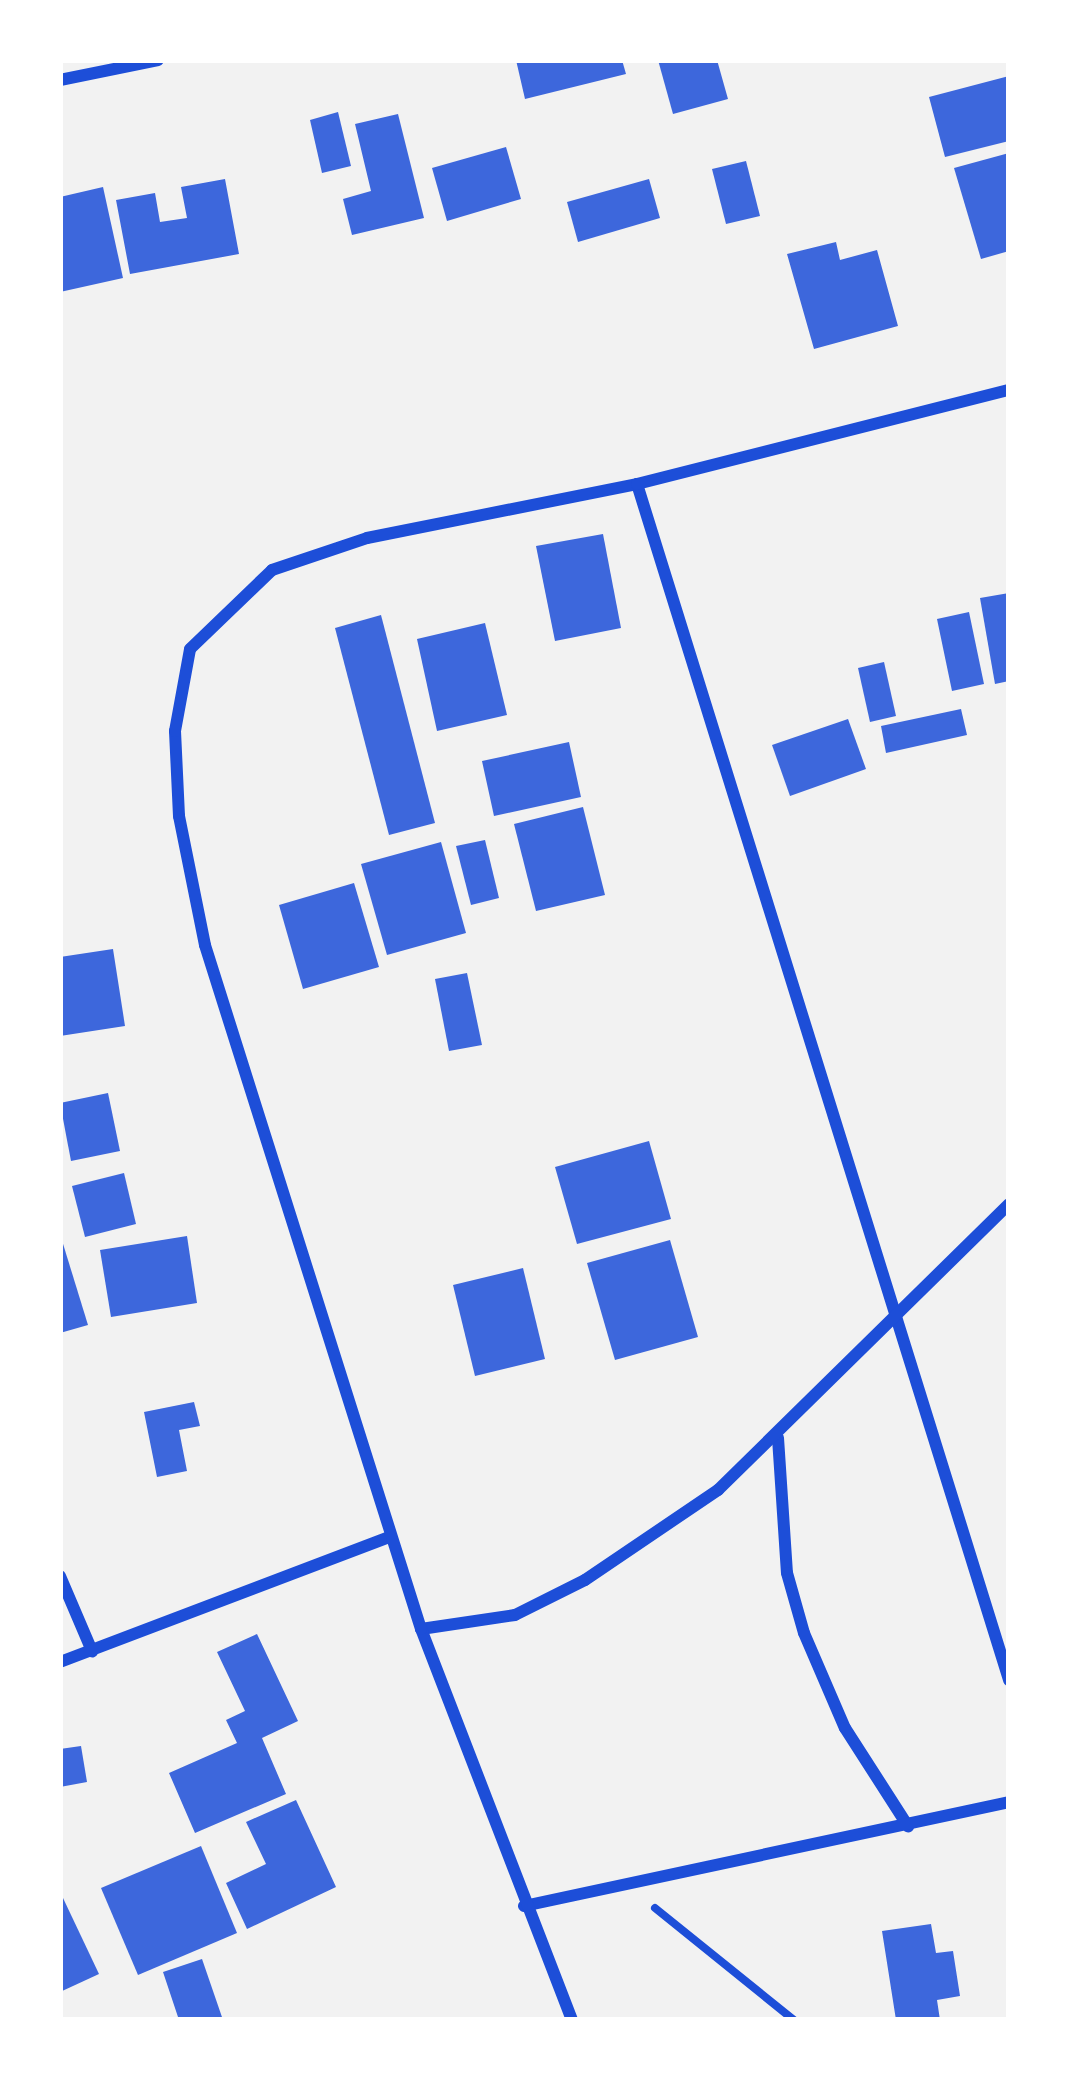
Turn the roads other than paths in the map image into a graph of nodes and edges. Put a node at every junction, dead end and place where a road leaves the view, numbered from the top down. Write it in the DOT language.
graph roads {
  1 [pos="158,60"];
  2 [pos="60,80"];
  3 [pos="1009,390"];
  4 [pos="638,484"];
  5 [pos="1009,1204"];
  6 [pos="896,1317"];
  7 [pos="778,1438"];
  8 [pos="391,1536"];
  9 [pos="60,1576"];
  10 [pos="421,1629"];
  11 [pos="92,1651"];
  12 [pos="60,1662"];
  13 [pos="1009,1680"];
  14 [pos="1009,1802"];
  15 [pos="908,1826"];
  16 [pos="524,1906"];
  17 [pos="572,2020"];
  1 -- 2 [label="street"];
  3 -- 4 [label="street"];
  4 -- 6 [label="street"];
  4 -- 8 [label="street"];
  5 -- 6 [label="street"];
  6 -- 7 [label="street"];
  6 -- 13 [label="street"];
  7 -- 10 [label="street"];
  7 -- 15 [label="street"];
  8 -- 10 [label="street"];
  8 -- 11 [label="street"];
  9 -- 11 [label="street"];
  10 -- 16 [label="street"];
  11 -- 12 [label="street"];
  14 -- 15 [label="street"];
  15 -- 16 [label="street"];
  16 -- 17 [label="street"];
}
